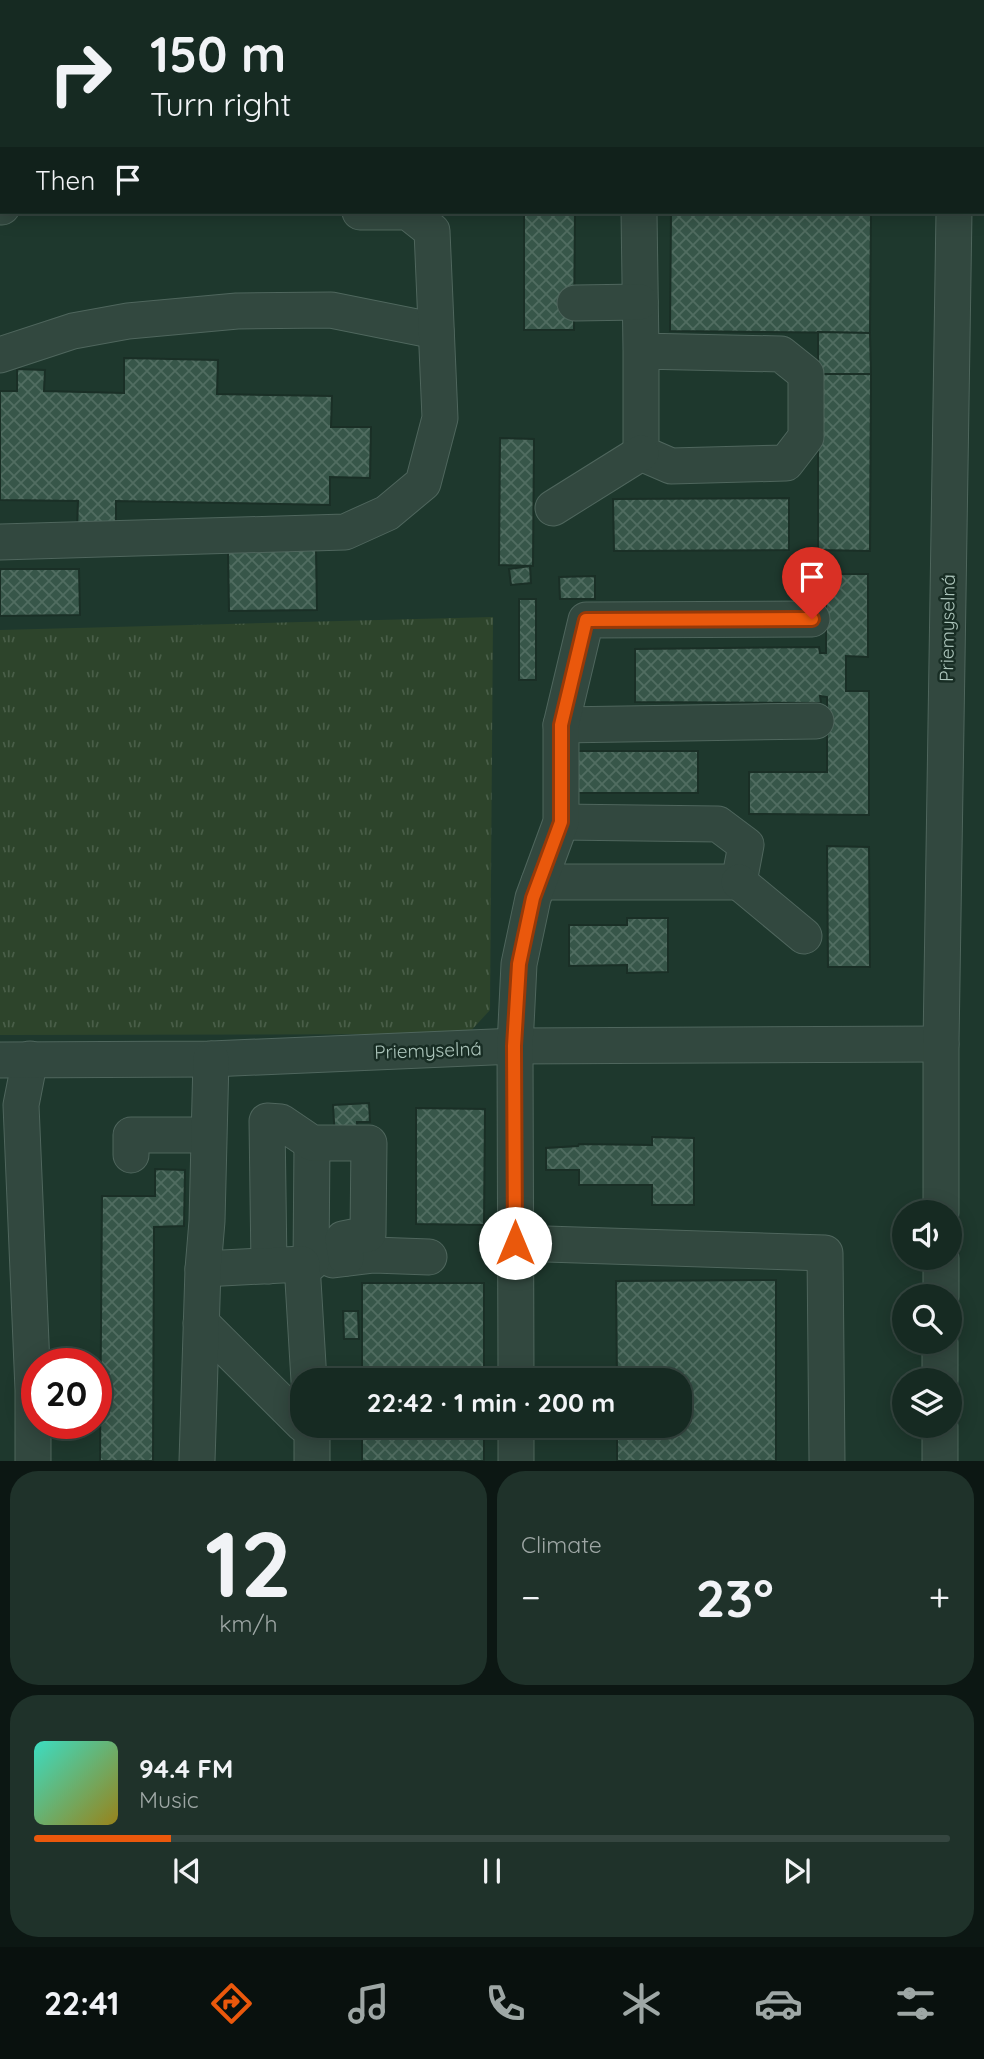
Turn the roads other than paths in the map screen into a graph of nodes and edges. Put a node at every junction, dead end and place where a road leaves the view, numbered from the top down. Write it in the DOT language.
graph roads {
  1 [pos="414,214"];
  2 [pos="639,214"];
  3 [pos="954,214"];
  4 [pos="436,221"];
  5 [pos="650,289"];
  6 [pos="575,303"];
  7 [pos="436,331"];
  8 [pos="641,351"];
  9 [pos="0,355"];
  10 [pos="641,453"];
  11 [pos="553,508"];
  12 [pos="0,542"];
  13 [pos="812,619"];
  14 [pos="816,721"];
  15 [pos="561,725"];
  16 [pos="561,822"];
  17 [pos="539,882"];
  18 [pos="739,882"];
  19 [pos="804,936"];
  20 [pos="941,1044"];
  21 [pos="514,1046"];
  22 [pos="211,1059"];
  23 [pos="15,1060"];
  24 [pos="208,1135"];
  25 [pos="312,1143"];
  26 [pos="131,1155"];
  27 [pos="941,1200"];
  28 [pos="515,1243"];
  29 [pos="429,1257"];
  30 [pos="346,1258"];
  31 [pos="294,1264"];
  32 [pos="203,1269"];
  33 [pos="201,1322"];
  34 [pos="307,1368"];
  35 [pos="516,1368"];
  36 [pos="290,1414"];
  37 [pos="516,1438"];
  38 [pos="940,1438"];
  39 [pos="33,1461"];
  40 [pos="197,1461"];
  41 [pos="516,1461"];
  42 [pos="827,1461"];
  43 [pos="940,1461"];
  1 -- 4 [label="street"];
  2 -- 5 [label="street"];
  3 -- 20 [label="street, Priemyselná"];
  4 -- 7 [label="street"];
  5 -- 6 [label="street"];
  5 -- 8 [label="street"];
  7 -- 9 [label="street"];
  7 -- 12 [label="street"];
  8 -- 10 [label="street"];
  8 -- 10 [label="street"];
  10 -- 11 [label="street"];
  13 -- 15 [label="street"];
  14 -- 15 [label="street"];
  15 -- 16 [label="street"];
  16 -- 17 [label="street"];
  16 -- 18 [label="street"];
  17 -- 18 [label="street"];
  17 -- 21 [label="street"];
  18 -- 19 [label="street"];
  20 -- 21 [label="street, Priemyselná"];
  20 -- 27 [label="street, Priemyselná"];
  21 -- 22 [label="street, Priemyselná"];
  21 -- 28 [label="street"];
  22 -- 23 [label="street, Priemyselná"];
  22 -- 24 [label="street"];
  23 -- 39 [label="street"];
  24 -- 26 [label="street"];
  24 -- 32 [label="street"];
  25 -- 30 [label="street"];
  25 -- 31 [label="street"];
  25 -- 31 [label="street"];
  28 -- 35 [label="street"];
  28 -- 42 [label="street"];
  29 -- 30 [label="street"];
  30 -- 31 [label="street"];
  31 -- 32 [label="street"];
  31 -- 34 [label="street"];
  32 -- 33 [label="street"];
  33 -- 36 [label="street"];
  33 -- 40 [label="street"];
  37 -- 41 [label="street"];
  38 -- 43 [label="street"];
}
